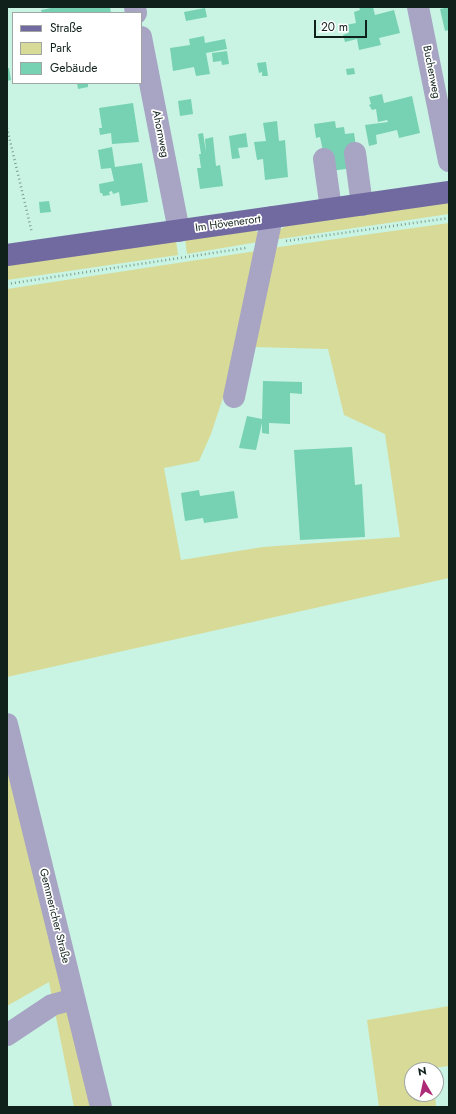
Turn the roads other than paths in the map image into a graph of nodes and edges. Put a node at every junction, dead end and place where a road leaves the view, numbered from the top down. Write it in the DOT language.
graph roads {
  1 [pos="418,7"];
  2 [pos="142,42"];
  3 [pos="355,153"];
  4 [pos="324,158"];
  5 [pos="449,161"];
  6 [pos="449,192"];
  7 [pos="362,205"];
  8 [pos="331,209"];
  9 [pos="272,217"];
  10 [pos="179,231"];
  11 [pos="7,255"];
  12 [pos="234,397"];
  13 [pos="7,724"];
  14 [pos="74,999"];
  15 [pos="7,1035"];
  16 [pos="101,1107"];
  1 -- 5 [label="street, Buchenweg"];
  2 -- 10 [label="street, Ahornweg"];
  3 -- 7 [label="street"];
  4 -- 8 [label="street"];
  6 -- 7 [label="main road, Im Hövenerort"];
  7 -- 8 [label="main road, Im Hövenerort"];
  8 -- 9 [label="main road, Im Hövenerort"];
  9 -- 10 [label="main road, Im Hövenerort"];
  9 -- 12 [label="street"];
  10 -- 11 [label="main road, Im Hövenerort"];
  13 -- 14 [label="street, Gemmericher Straße"];
  14 -- 15 [label="street"];
  14 -- 16 [label="street, Gemmericher Straße"];
}
